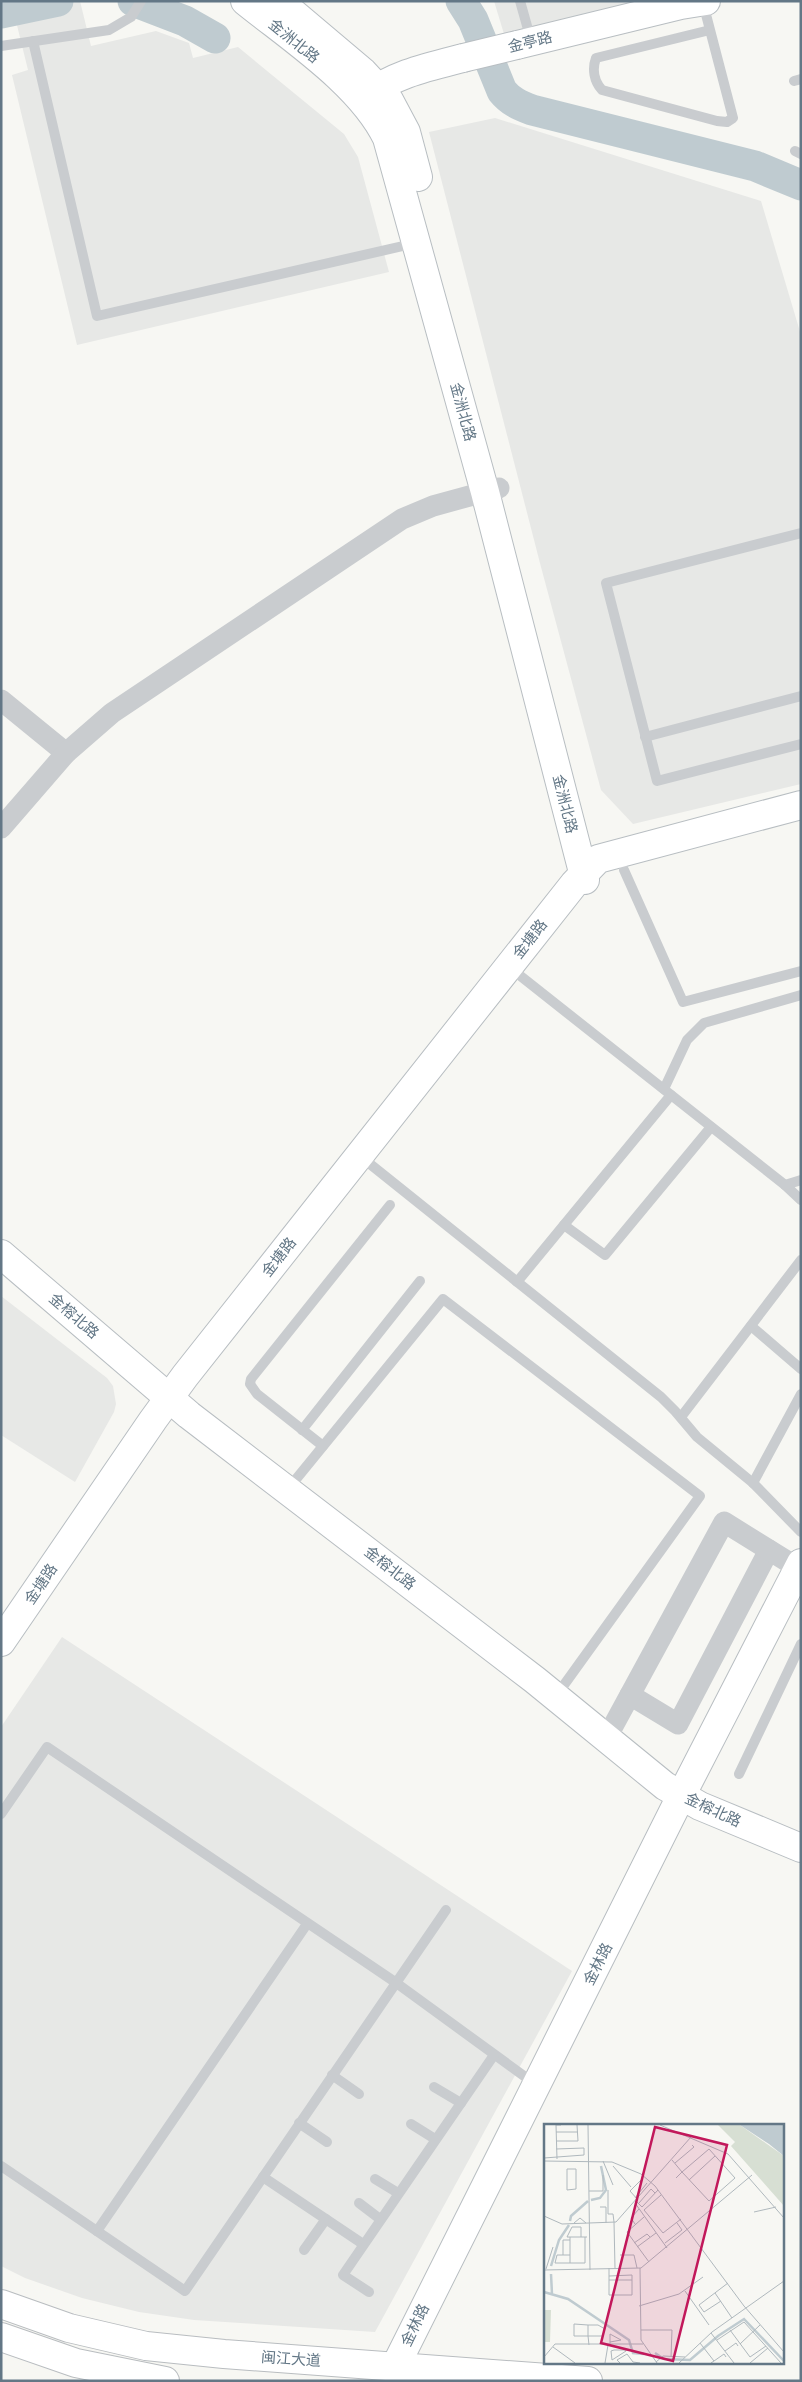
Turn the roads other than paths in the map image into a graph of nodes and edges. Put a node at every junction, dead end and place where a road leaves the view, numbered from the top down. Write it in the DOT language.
graph roads {
  1 [pos="141,1"];
  2 [pos="245,1"];
  3 [pos="279,1"];
  4 [pos="520,1"];
  5 [pos="692,2"];
  6 [pos="710,30"];
  7 [pos="33,40"];
  8 [pos="524,43"];
  9 [pos="1,46"];
  10 [pos="369,93"];
  11 [pos="417,243"];
  12 [pos="492,490"];
  13 [pos="801,533"];
  14 [pos="801,696"];
  15 [pos="1,700"];
  16 [pos="645,737"];
  17 [pos="801,744"];
  18 [pos="66,753"];
  19 [pos="801,805"];
  20 [pos="801,824"];
  21 [pos="1,828"];
  22 [pos="594,874"];
  23 [pos="509,966"];
  24 [pos="801,971"];
  25 [pos="801,995"];
  26 [pos="667,1092"];
  27 [pos="712,1126"];
  28 [pos="360,1156"];
  29 [pos="801,1180"];
  30 [pos="786,1184"];
  31 [pos="801,1200"];
  32 [pos="390,1205"];
  33 [pos="564,1225"];
  34 [pos="1,1254"];
  35 [pos="801,1260"];
  36 [pos="420,1281"];
  37 [pos="517,1282"];
  38 [pos="751,1326"];
  39 [pos="801,1369"];
  40 [pos="801,1394"];
  41 [pos="169,1398"];
  42 [pos="680,1417"];
  43 [pos="302,1430"];
  44 [pos="323,1446"];
  45 [pos="753,1483"];
  46 [pos="288,1489"];
  47 [pos="801,1532"];
  48 [pos="769,1550"];
  49 [pos="798,1575"];
  50 [pos="1,1642"];
  51 [pos="801,1644"];
  52 [pos="630,1695"];
  53 [pos="556,1697"];
  54 [pos="606,1739"];
  55 [pos="739,1774"];
  56 [pos="681,1796"];
  57 [pos="1,1814"];
  58 [pos="801,1848"];
  59 [pos="446,1910"];
  60 [pos="307,1924"];
  61 [pos="395,1982"];
  62 [pos="494,2055"];
  63 [pos="332,2075"];
  64 [pos="537,2085"];
  65 [pos="434,2086"];
  66 [pos="359,2094"];
  67 [pos="461,2103"];
  68 [pos="299,2123"];
  69 [pos="411,2124"];
  70 [pos="435,2139"];
  71 [pos="327,2142"];
  72 [pos="1,2166"];
  73 [pos="263,2177"];
  74 [pos="375,2179"];
  75 [pos="398,2193"];
  76 [pos="359,2203"];
  77 [pos="380,2218"];
  78 [pos="326,2219"];
  79 [pos="98,2231"];
  80 [pos="363,2244"];
  81 [pos="304,2250"];
  82 [pos="369,2292"];
  83 [pos="1,2304"];
  84 [pos="1,2337"];
  85 [pos="396,2366"];
  86 [pos="164,2381"];
  87 [pos="588,2381"];
  1 -- 7 [label="lane"];
  2 -- 10 [label="street, 金洲北路"];
  3 -- 10 [label="street, 金洲北路"];
  4 -- 8 [label="lane"];
  5 -- 6 [label="lane"];
  5 -- 8 [label="street, 金亭路"];
  6 -- 6 [label="lane"];
  7 -- 9 [label="lane"];
  7 -- 11 [label="lane"];
  8 -- 10 [label="street, 金亭路, bridge"];
  10 -- 11 [label="street, 金洲北路"];
  10 -- 12 [label="street, 金洲北路"];
  11 -- 12 [label="street, 金洲北路"];
  12 -- 18 [label="street"];
  12 -- 22 [label="street, 金洲北路"];
  13 -- 16 [label="lane"];
  14 -- 16 [label="lane"];
  15 -- 18 [label="street"];
  16 -- 17 [label="lane"];
  18 -- 21 [label="street"];
  19 -- 22 [label="street"];
  20 -- 22 [label="street"];
  22 -- 23 [label="street, 金塘路"];
  22 -- 24 [label="lane"];
  23 -- 26 [label="lane"];
  23 -- 28 [label="street, 金塘路"];
  25 -- 26 [label="lane"];
  26 -- 27 [label="lane"];
  26 -- 33 [label="lane"];
  27 -- 30 [label="lane"];
  27 -- 33 [label="lane"];
  28 -- 37 [label="lane"];
  28 -- 41 [label="street, 金塘路"];
  29 -- 30 [label="lane"];
  30 -- 31 [label="lane"];
  32 -- 43 [label="lane"];
  33 -- 37 [label="lane"];
  34 -- 41 [label="street, 金榕北路"];
  35 -- 38 [label="lane"];
  36 -- 43 [label="lane"];
  37 -- 42 [label="lane"];
  38 -- 39 [label="lane"];
  38 -- 42 [label="lane"];
  40 -- 45 [label="lane"];
  41 -- 46 [label="street, 金榕北路"];
  41 -- 50 [label="street, 金塘路"];
  42 -- 45 [label="lane"];
  43 -- 44 [label="lane"];
  44 -- 46 [label="lane"];
  44 -- 53 [label="lane"];
  45 -- 47 [label="lane"];
  46 -- 53 [label="street, 金榕北路"];
  48 -- 49 [label="street"];
  48 -- 52 [label="street"];
  48 -- 52 [label="street"];
  49 -- 56 [label="street, 金林路"];
  51 -- 55 [label="lane"];
  52 -- 54 [label="street"];
  53 -- 54 [label="street, 金榕北路"];
  54 -- 56 [label="street, 金榕北路"];
  56 -- 58 [label="street, 金榕北路"];
  56 -- 64 [label="street, 金林路"];
  57 -- 60 [label="lane"];
  59 -- 61 [label="lane"];
  60 -- 61 [label="lane"];
  60 -- 79 [label="lane"];
  61 -- 62 [label="lane"];
  61 -- 63 [label="lane"];
  62 -- 64 [label="lane"];
  62 -- 67 [label="lane"];
  63 -- 66 [label="lane"];
  63 -- 68 [label="lane"];
  64 -- 85 [label="street, 金林路"];
  65 -- 67 [label="lane"];
  67 -- 70 [label="lane"];
  68 -- 71 [label="lane"];
  68 -- 73 [label="lane"];
  69 -- 70 [label="lane"];
  70 -- 75 [label="lane"];
  72 -- 79 [label="lane"];
  73 -- 78 [label="lane"];
  73 -- 79 [label="lane"];
  74 -- 75 [label="lane"];
  75 -- 77 [label="lane"];
  76 -- 77 [label="lane"];
  77 -- 80 [label="lane"];
  78 -- 80 [label="lane"];
  78 -- 81 [label="lane"];
  80 -- 82 [label="lane"];
  83 -- 85 [label="street, 闽江大道"];
  84 -- 86 [label="street"];
  85 -- 87 [label="street, 闽江大道"];
}
